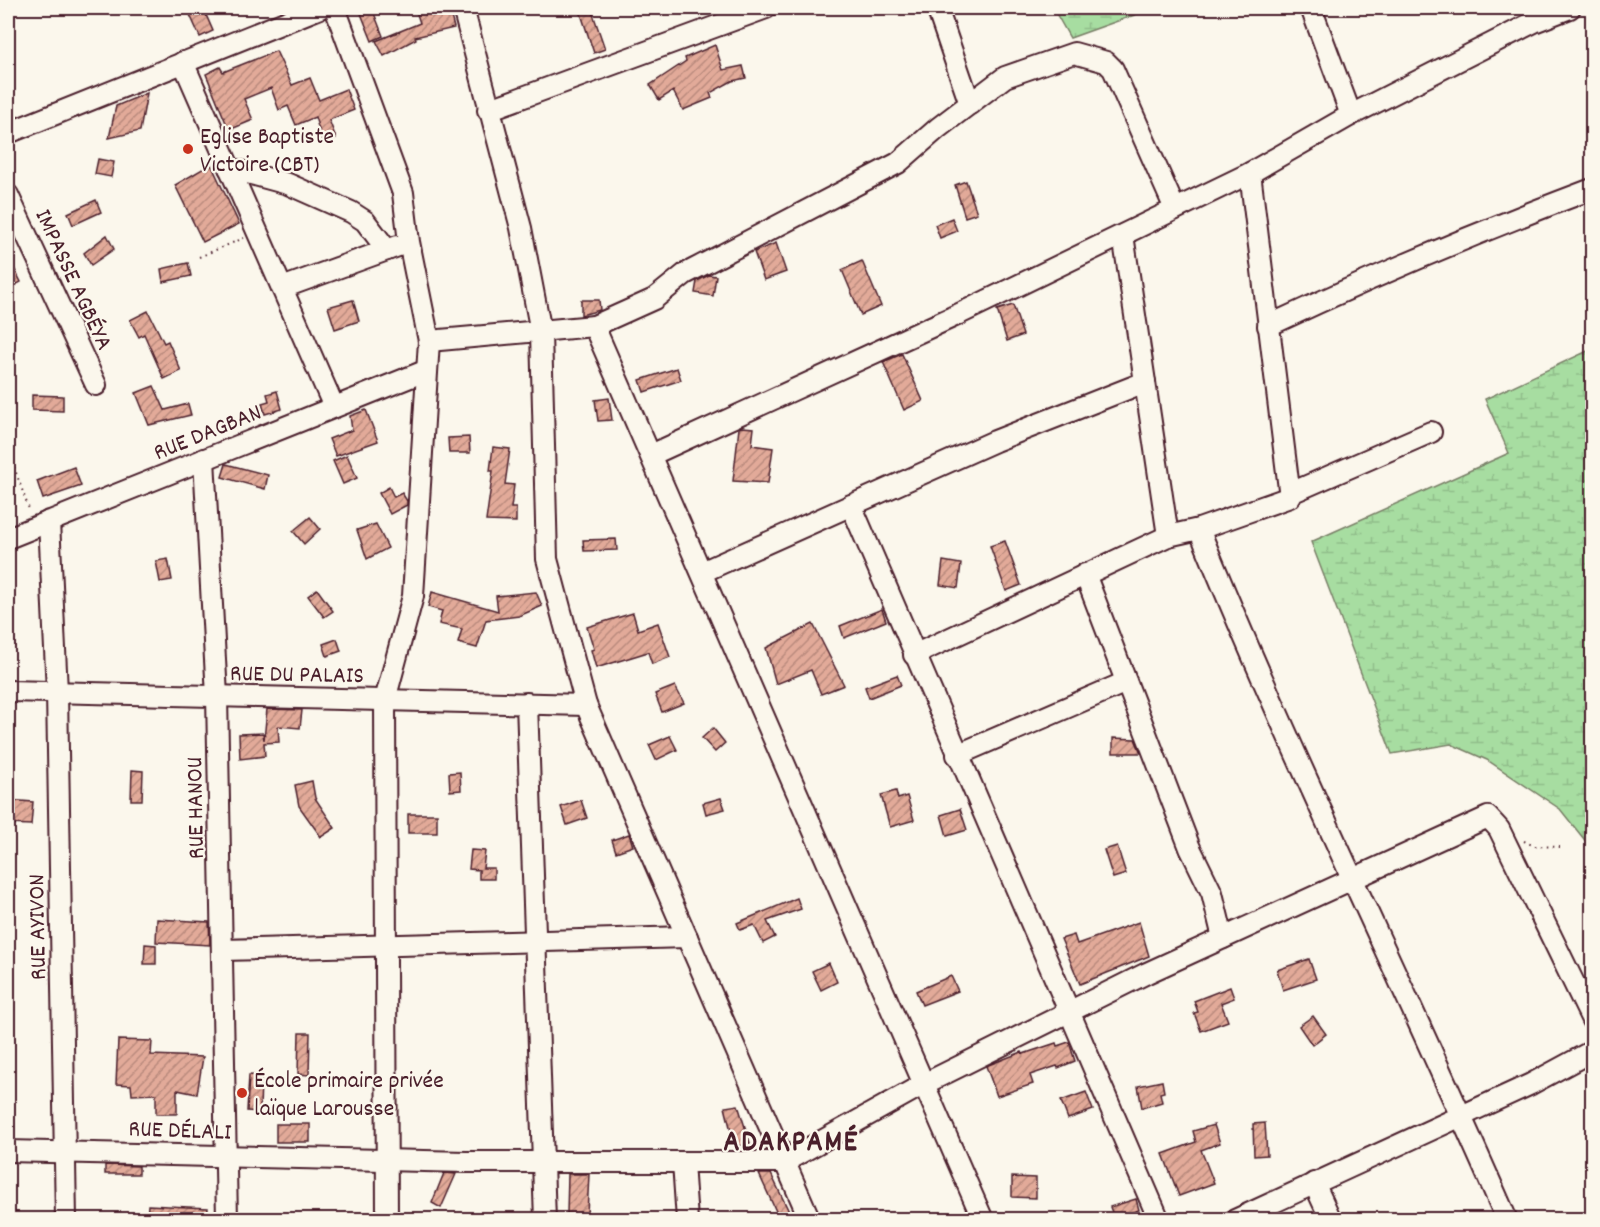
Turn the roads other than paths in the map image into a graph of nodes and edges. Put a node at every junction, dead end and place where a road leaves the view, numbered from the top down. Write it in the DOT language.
graph roads {
  1 [pos="320,8"];
  2 [pos="335,8"];
  3 [pos="463,8"];
  4 [pos="766,8"];
  5 [pos="937,8"];
  6 [pos="1311,8"];
  7 [pos="1570,8"];
  8 [pos="183,62"];
  9 [pos="970,104"];
  10 [pos="488,110"];
  11 [pos="1351,115"];
  12 [pos="8,133"];
  13 [pos="229,168"];
  14 [pos="1250,173"];
  15 [pos="1593,189"];
  16 [pos="8,195"];
  17 [pos="1175,209"];
  18 [pos="1122,235"];
  19 [pos="409,242"];
  20 [pos="387,250"];
  21 [pos="282,288"];
  22 [pos="594,326"];
  23 [pos="1268,326"];
  24 [pos="541,332"];
  25 [pos="429,341"];
  26 [pos="425,371"];
  27 [pos="1145,382"];
  28 [pos="96,385"];
  29 [pos="334,407"];
  30 [pos="1431,432"];
  31 [pos="651,455"];
  32 [pos="204,459"];
  33 [pos="1291,493"];
  34 [pos="851,505"];
  35 [pos="42,524"];
  36 [pos="1199,529"];
  37 [pos="1168,536"];
  38 [pos="8,538"];
  39 [pos="702,572"];
  40 [pos="1085,574"];
  41 [pos="914,655"];
  42 [pos="1126,682"];
  43 [pos="8,691"];
  44 [pos="57,692"];
  45 [pos="217,696"];
  46 [pos="385,700"];
  47 [pos="527,704"];
  48 [pos="586,705"];
  49 [pos="957,755"];
  50 [pos="1352,879"];
  51 [pos="687,938"];
  52 [pos="1223,938"];
  53 [pos="536,943"];
  54 [pos="386,946"];
  55 [pos="223,950"];
  56 [pos="1068,1012"];
  57 [pos="1593,1020"];
  58 [pos="1593,1052"];
  59 [pos="924,1084"];
  60 [pos="1462,1114"];
  61 [pos="8,1151"];
  62 [pos="66,1151"];
  63 [pos="228,1156"];
  64 [pos="386,1160"];
  65 [pos="544,1162"];
  66 [pos="784,1162"];
  67 [pos="683,1163"];
  68 [pos="1314,1183"];
  69 [pos="66,1220"];
  70 [pos="228,1220"];
  71 [pos="387,1220"];
  72 [pos="545,1220"];
  73 [pos="687,1220"];
  74 [pos="810,1220"];
  75 [pos="983,1220"];
  76 [pos="1159,1220"];
  77 [pos="1235,1220"];
  78 [pos="1331,1220"];
  79 [pos="1507,1220"];
  1 -- 8 [label="street"];
  2 -- 19 [label="street"];
  3 -- 10 [label="street"];
  4 -- 10 [label="street"];
  5 -- 9 [label="street"];
  6 -- 11 [label="street"];
  7 -- 11 [label="street"];
  8 -- 12 [label="street"];
  8 -- 13 [label="street"];
  9 -- 17 [label="street"];
  9 -- 22 [label="street"];
  10 -- 24 [label="street"];
  11 -- 14 [label="street"];
  13 -- 20 [label="street"];
  13 -- 21 [label="street"];
  14 -- 17 [label="street"];
  14 -- 23 [label="street"];
  15 -- 23 [label="street"];
  16 -- 28 [label="street, IMPASSE AGBÉYA"];
  17 -- 18 [label="street"];
  18 -- 27 [label="street"];
  18 -- 31 [label="street"];
  19 -- 20 [label="street"];
  19 -- 25 [label="street"];
  20 -- 21 [label="street"];
  21 -- 29 [label="street"];
  22 -- 24 [label="street"];
  22 -- 31 [label="street"];
  23 -- 33 [label="street"];
  24 -- 25 [label="street"];
  24 -- 48 [label="street"];
  25 -- 26 [label="street"];
  26 -- 29 [label="street, RUE DAGBAN"];
  26 -- 46 [label="street"];
  27 -- 34 [label="street"];
  27 -- 37 [label="street"];
  29 -- 32 [label="street, RUE DAGBAN"];
  30 -- 33 [label="street"];
  31 -- 39 [label="street"];
  32 -- 35 [label="street, RUE DAGBAN"];
  32 -- 45 [label="street, RUE HANOU"];
  33 -- 36 [label="street"];
  34 -- 39 [label="street"];
  34 -- 41 [label="street"];
  35 -- 38 [label="street, RUE DAGBAN"];
  35 -- 44 [label="street, RUE AYIVON"];
  36 -- 37 [label="street"];
  36 -- 50 [label="street"];
  37 -- 40 [label="street"];
  39 -- 59 [label="street"];
  40 -- 41 [label="street"];
  40 -- 42 [label="street"];
  41 -- 49 [label="street"];
  42 -- 49 [label="street"];
  42 -- 52 [label="street"];
  43 -- 44 [label="street, RUE DU PALAIS"];
  44 -- 45 [label="street, RUE DU PALAIS"];
  44 -- 62 [label="street, RUE AYIVON"];
  45 -- 46 [label="street, RUE DU PALAIS"];
  45 -- 55 [label="street, RUE HANOU"];
  46 -- 47 [label="street, RUE DU PALAIS"];
  46 -- 54 [label="street"];
  47 -- 48 [label="street, RUE DU PALAIS"];
  47 -- 53 [label="street"];
  48 -- 51 [label="street"];
  49 -- 56 [label="street"];
  50 -- 52 [label="street"];
  50 -- 57 [label="street"];
  50 -- 60 [label="street"];
  51 -- 53 [label="street"];
  51 -- 66 [label="street"];
  52 -- 56 [label="street"];
  53 -- 54 [label="street"];
  53 -- 65 [label="street"];
  54 -- 55 [label="street"];
  54 -- 64 [label="street"];
  55 -- 63 [label="street, RUE HANOU"];
  56 -- 59 [label="street"];
  56 -- 76 [label="street"];
  58 -- 60 [label="street"];
  59 -- 66 [label="street"];
  59 -- 75 [label="street"];
  60 -- 68 [label="street"];
  60 -- 79 [label="street"];
  61 -- 62 [label="street, RUE DÉLALI"];
  62 -- 63 [label="street, RUE DÉLALI"];
  62 -- 69 [label="street, RUE AYIVON"];
  63 -- 64 [label="street, RUE DÉLALI"];
  63 -- 70 [label="street, RUE HANOU"];
  64 -- 65 [label="street, RUE DÉLALI"];
  64 -- 71 [label="street"];
  65 -- 67 [label="street, RUE DÉLALI"];
  65 -- 72 [label="street"];
  66 -- 67 [label="street, RUE DÉLALI"];
  66 -- 74 [label="street"];
  67 -- 73 [label="street"];
  68 -- 77 [label="street"];
  68 -- 78 [label="street"];
}
